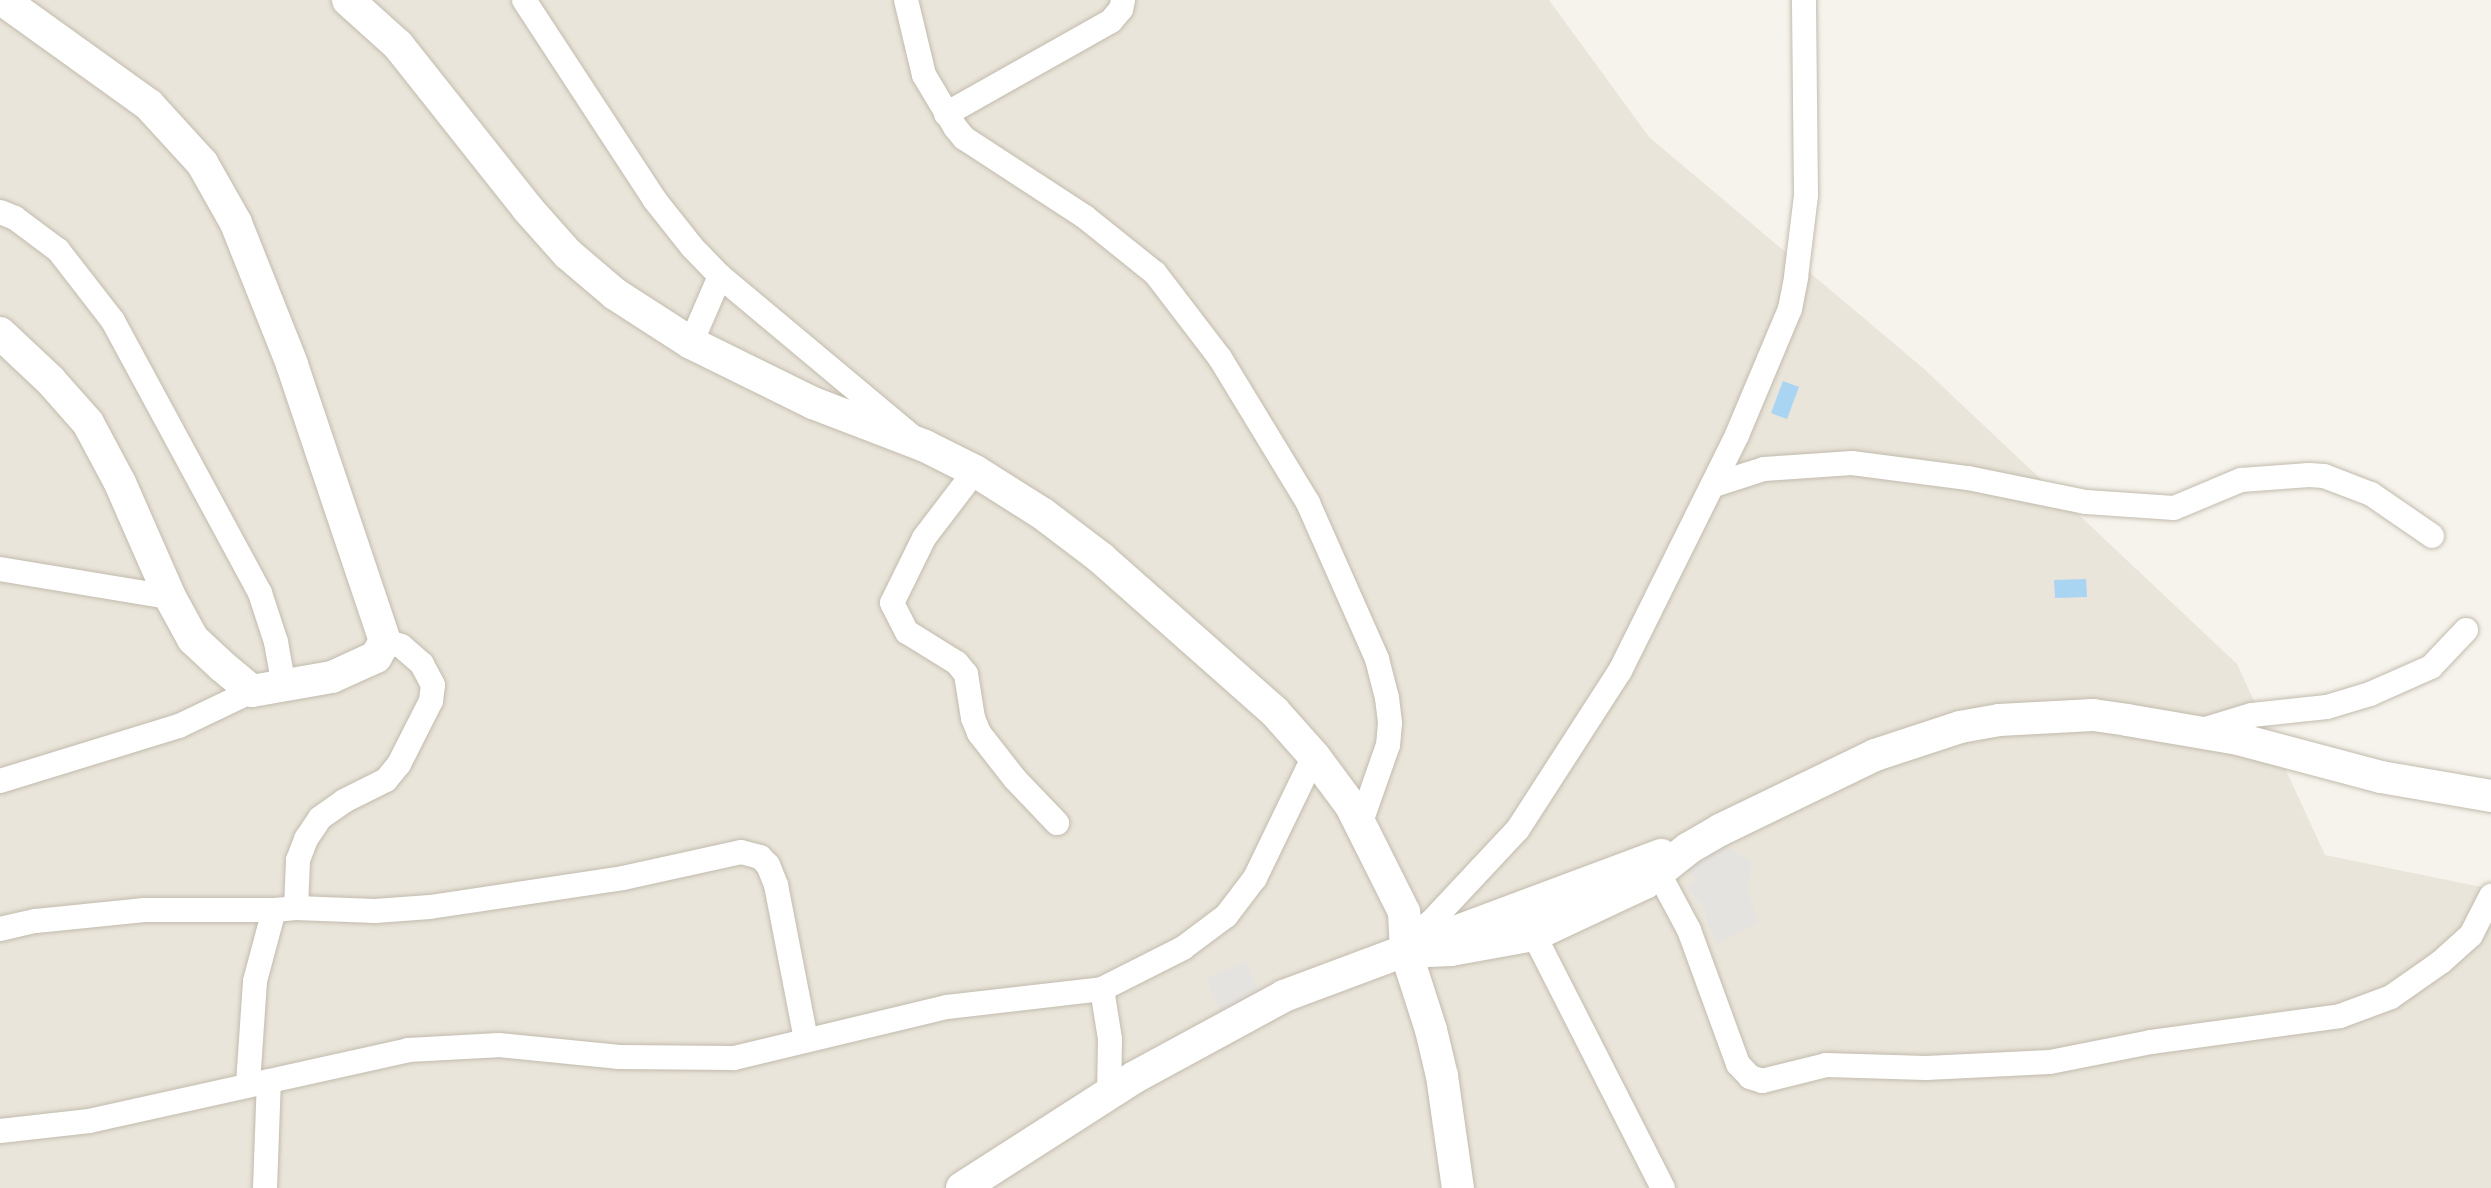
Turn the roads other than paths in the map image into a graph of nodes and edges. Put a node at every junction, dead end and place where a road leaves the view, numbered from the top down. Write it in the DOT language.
graph roads {
  1 [pos="348,0"];
  2 [pos="524,0"];
  3 [pos="906,0"];
  4 [pos="1123,0"];
  5 [pos="1804,0"];
  6 [pos="2,1"];
  7 [pos="946,114"];
  8 [pos="0,212"];
  9 [pos="720,276"];
  10 [pos="0,333"];
  11 [pos="691,343"];
  12 [pos="925,446"];
  13 [pos="975,471"];
  14 [pos="1714,485"];
  15 [pos="2432,536"];
  16 [pos="0,569"];
  17 [pos="170,597"];
  18 [pos="2466,630"];
  19 [pos="385,641"];
  20 [pos="284,687"];
  21 [pos="252,691"];
  22 [pos="2198,732"];
  23 [pos="1314,755"];
  24 [pos="2381,777"];
  25 [pos="0,780"];
  26 [pos="2491,796"];
  27 [pos="2491,809"];
  28 [pos="1058,822"];
  29 [pos="1361,822"];
  30 [pos="1689,848"];
  31 [pos="1658,872"];
  32 [pos="2491,896"];
  33 [pos="285,909"];
  34 [pos="0,929"];
  35 [pos="1534,935"];
  36 [pos="1407,944"];
  37 [pos="1102,989"];
  38 [pos="806,1039"];
  39 [pos="258,1083"];
  40 [pos="1109,1094"];
  41 [pos="0,1131"];
  42 [pos="265,1188"];
  43 [pos="962,1188"];
  44 [pos="1458,1188"];
  45 [pos="1664,1188"];
  1 -- 11 [label="street"];
  2 -- 9 [label="street"];
  3 -- 7 [label="street"];
  4 -- 7 [label="street"];
  5 -- 14 [label="street"];
  6 -- 19 [label="street"];
  7 -- 29 [label="street"];
  8 -- 20 [label="street"];
  9 -- 11 [label="street"];
  9 -- 12 [label="street"];
  10 -- 17 [label="street"];
  11 -- 12 [label="street"];
  12 -- 13 [label="street"];
  13 -- 23 [label="street"];
  13 -- 28 [label="street"];
  14 -- 15 [label="street"];
  14 -- 36 [label="street"];
  16 -- 17 [label="street"];
  17 -- 21 [label="street"];
  18 -- 22 [label="street"];
  19 -- 20 [label="street"];
  19 -- 33 [label="street"];
  20 -- 21 [label="street"];
  21 -- 25 [label="street"];
  22 -- 24 [label="street"];
  22 -- 30 [label="street"];
  23 -- 29 [label="street"];
  23 -- 37 [label="street"];
  24 -- 26 [label="street"];
  24 -- 27 [label="street"];
  29 -- 36 [label="street"];
  30 -- 31 [label="street"];
  30 -- 36 [label="street"];
  31 -- 32 [label="street"];
  31 -- 35 [label="street"];
  33 -- 34 [label="street"];
  33 -- 38 [label="street"];
  33 -- 39 [label="street"];
  35 -- 36 [label="street"];
  35 -- 45 [label="street"];
  36 -- 40 [label="street"];
  36 -- 44 [label="street"];
  37 -- 38 [label="street"];
  37 -- 40 [label="street"];
  38 -- 39 [label="street"];
  39 -- 41 [label="street"];
  39 -- 42 [label="street"];
  40 -- 43 [label="street"];
}
